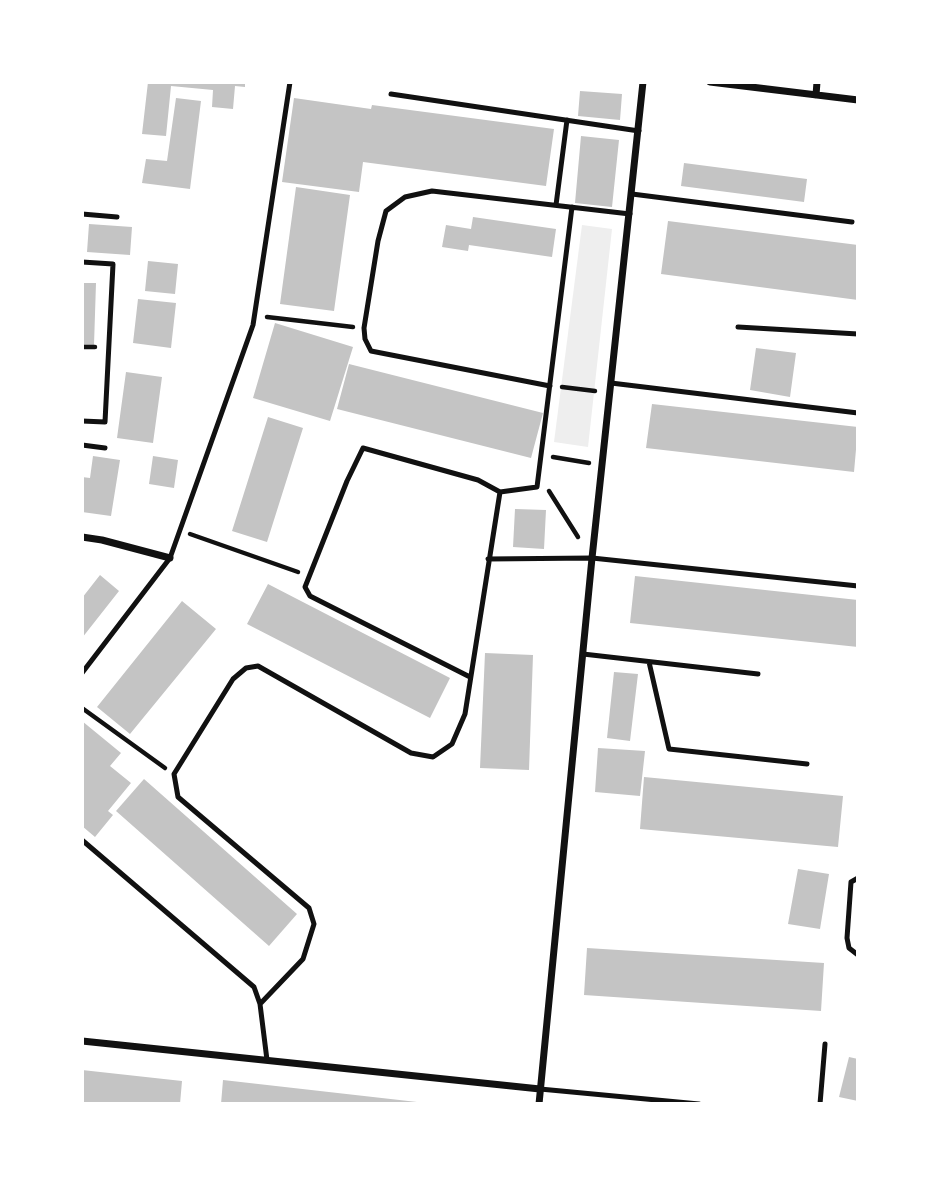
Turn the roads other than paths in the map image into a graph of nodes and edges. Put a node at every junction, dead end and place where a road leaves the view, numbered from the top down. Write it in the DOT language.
graph roads {
  1 [pos="290,82"];
  2 [pos="643,82"];
  3 [pos="710,82"];
  4 [pos="817,82"];
  5 [pos="391,94"];
  6 [pos="816,95"];
  7 [pos="858,100"];
  8 [pos="567,120"];
  9 [pos="639,131"];
  10 [pos="632,194"];
  11 [pos="555,205"];
  12 [pos="572,207"];
  13 [pos="82,214"];
  14 [pos="630,214"];
  15 [pos="117,217"];
  16 [pos="852,222"];
  17 [pos="82,262"];
  18 [pos="738,327"];
  19 [pos="858,334"];
  20 [pos="611,383"];
  21 [pos="550,386"];
  22 [pos="858,413"];
  23 [pos="82,421"];
  24 [pos="82,445"];
  25 [pos="105,447"];
  26 [pos="500,492"];
  27 [pos="82,537"];
  28 [pos="170,558"];
  29 [pos="592,558"];
  30 [pos="488,559"];
  31 [pos="858,586"];
  32 [pos="583,654"];
  33 [pos="649,662"];
  34 [pos="82,673"];
  35 [pos="758,674"];
  36 [pos="470,677"];
  37 [pos="807,764"];
  38 [pos="82,840"];
  39 [pos="858,878"];
  40 [pos="858,955"];
  41 [pos="260,1004"];
  42 [pos="82,1041"];
  43 [pos="825,1044"];
  44 [pos="267,1060"];
  45 [pos="540,1089"];
  46 [pos="538,1104"];
  47 [pos="699,1104"];
  48 [pos="820,1104"];
  1 -- 28 [label="lane"];
  2 -- 9 [label="street"];
  3 -- 6 [label="street"];
  4 -- 6 [label="street"];
  5 -- 8 [label="lane"];
  6 -- 7 [label="street"];
  8 -- 9 [label="lane"];
  8 -- 11 [label="lane"];
  9 -- 10 [label="street"];
  10 -- 14 [label="street"];
  10 -- 16 [label="lane"];
  11 -- 12 [label="lane"];
  11 -- 21 [label="lane"];
  12 -- 14 [label="lane"];
  12 -- 21 [label="lane"];
  13 -- 15 [label="lane"];
  14 -- 20 [label="street"];
  17 -- 23 [label="lane"];
  18 -- 19 [label="lane"];
  20 -- 22 [label="lane"];
  20 -- 29 [label="street"];
  21 -- 26 [label="lane"];
  24 -- 25 [label="lane"];
  26 -- 30 [label="lane"];
  26 -- 36 [label="lane"];
  27 -- 28 [label="street"];
  28 -- 34 [label="lane"];
  29 -- 30 [label="lane"];
  29 -- 31 [label="lane"];
  29 -- 32 [label="street"];
  30 -- 36 [label="lane"];
  32 -- 33 [label="lane"];
  32 -- 45 [label="street"];
  33 -- 35 [label="lane"];
  33 -- 37 [label="lane"];
  36 -- 41 [label="lane"];
  38 -- 41 [label="lane"];
  39 -- 40 [label="lane"];
  41 -- 44 [label="lane"];
  42 -- 44 [label="street"];
  43 -- 48 [label="lane"];
  44 -- 45 [label="street"];
  45 -- 46 [label="street"];
  45 -- 47 [label="lane"];
}
